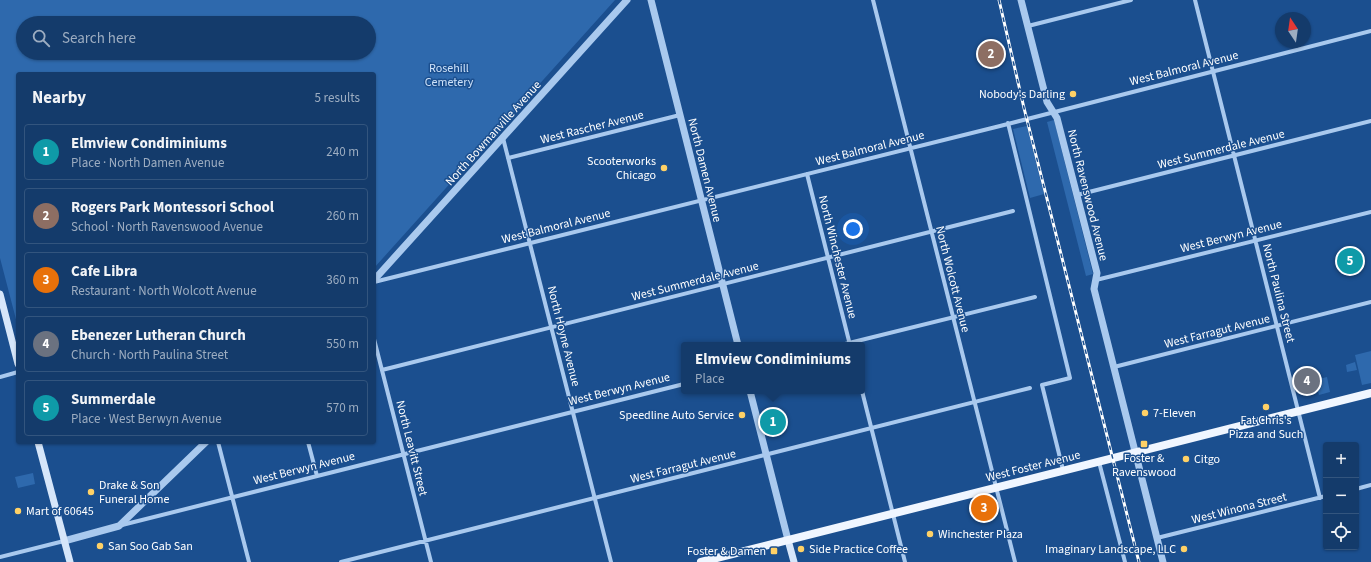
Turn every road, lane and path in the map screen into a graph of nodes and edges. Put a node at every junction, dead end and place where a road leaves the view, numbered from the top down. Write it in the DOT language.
graph roads {
  1 [pos="627,0"];
  2 [pos="651,0"];
  3 [pos="873,0"];
  4 [pos="1021,0"];
  5 [pos="1131,0"];
  6 [pos="1195,0"];
  7 [pos="1028,26"];
  8 [pos="1371,31"];
  9 [pos="1212,71"];
  10 [pos="1053,111"];
  11 [pos="680,115"];
  12 [pos="1371,121"];
  13 [pos="1008,123"];
  14 [pos="503,138"];
  15 [pos="910,148"];
  16 [pos="1234,156"];
  17 [pos="508,158"];
  18 [pos="807,174"];
  19 [pos="1077,195"];
  20 [pos="702,200"];
  21 [pos="1014,211"];
  22 [pos="1371,212"];
  23 [pos="931,232"];
  24 [pos="1256,241"];
  25 [pos="530,243"];
  26 [pos="828,258"];
  27 [pos="376,279"];
  28 [pos="1096,280"];
  29 [pos="376,281"];
  30 [pos="723,285"];
  31 [pos="0,294"];
  32 [pos="1034,296"];
  33 [pos="1371,302"];
  34 [pos="953,317"];
  35 [pos="1277,326"];
  36 [pos="551,328"];
  37 [pos="737,342"];
  38 [pos="849,342"];
  39 [pos="858,342"];
  40 [pos="376,347"];
  41 [pos="16,356"];
  42 [pos="1114,367"];
  43 [pos="382,370"];
  44 [pos="16,373"];
  45 [pos="0,377"];
  46 [pos="681,385"];
  47 [pos="1030,388"];
  48 [pos="1371,393"];
  49 [pos="751,394"];
  50 [pos="863,394"];
  51 [pos="974,402"];
  52 [pos="573,412"];
  53 [pos="1298,412"];
  54 [pos="871,428"];
  55 [pos="39,444"];
  56 [pos="204,444"];
  57 [pos="219,444"];
  58 [pos="309,444"];
  59 [pos="1135,453"];
  60 [pos="403,455"];
  61 [pos="766,455"];
  62 [pos="1099,462"];
  63 [pos="1063,471"];
  64 [pos="317,476"];
  65 [pos="1371,485"];
  66 [pos="996,488"];
  67 [pos="1359,488"];
  68 [pos="1323,497"];
  69 [pos="233,498"];
  70 [pos="595,498"];
  71 [pos="1320,498"];
  72 [pos="893,514"];
  73 [pos="119,526"];
  74 [pos="1157,538"];
  75 [pos="788,540"];
  76 [pos="64,541"];
  77 [pos="426,541"];
  78 [pos="0,557"];
  79 [pos="70,562"];
  80 [pos="249,562"];
  81 [pos="341,562"];
  82 [pos="431,562"];
  83 [pos="611,562"];
  84 [pos="701,562"];
  85 [pos="794,562"];
  86 [pos="905,562"];
  87 [pos="1015,562"];
  88 [pos="1125,562"];
  89 [pos="1163,562"];
  1 -- 14 [label="street, North Bowmanville Avenue"];
  2 -- 11 [label="street, North Damen Avenue"];
  3 -- 15 [label="street, North Wolcott Avenue"];
  4 -- 7 [label="street, North Ravenswood Avenue"];
  5 -- 7 [label="street"];
  6 -- 9 [label="street, North Paulina Street"];
  7 -- 10 [label="street, North Ravenswood Avenue"];
  8 -- 9 [label="street, West Balmoral Avenue"];
  9 -- 10 [label="street, West Balmoral Avenue"];
  9 -- 16 [label="street, North Paulina Street"];
  10 -- 13 [label="street, West Balmoral Avenue"];
  10 -- 19 [label="street, North Ravenswood Avenue"];
  11 -- 17 [label="street, West Rascher Avenue"];
  11 -- 20 [label="street, North Damen Avenue"];
  12 -- 16 [label="street, West Summerdale Avenue"];
  13 -- 15 [label="street, West Balmoral Avenue"];
  13 -- 63 [label="street"];
  14 -- 17 [label="street, North Hoyne Avenue"];
  14 -- 27 [label="street, North Bowmanville Avenue"];
  15 -- 18 [label="street, West Balmoral Avenue"];
  15 -- 23 [label="street, North Wolcott Avenue"];
  16 -- 19 [label="street, West Summerdale Avenue"];
  16 -- 24 [label="street, North Paulina Street"];
  17 -- 25 [label="street, North Hoyne Avenue"];
  18 -- 20 [label="street, West Balmoral Avenue"];
  18 -- 26 [label="street, North Winchester Avenue"];
  19 -- 28 [label="street, North Ravenswood Avenue"];
  20 -- 25 [label="street, West Balmoral Avenue"];
  20 -- 30 [label="street, North Damen Avenue"];
  21 -- 23 [label="street, West Summerdale Avenue"];
  22 -- 24 [label="street, West Berwyn Avenue"];
  23 -- 26 [label="street, West Summerdale Avenue"];
  23 -- 34 [label="street, North Wolcott Avenue"];
  24 -- 28 [label="street, West Berwyn Avenue"];
  24 -- 35 [label="street, North Paulina Street"];
  25 -- 29 [label="street, West Balmoral Avenue"];
  25 -- 36 [label="street, North Hoyne Avenue"];
  26 -- 30 [label="street, West Summerdale Avenue"];
  26 -- 38 [label="street, North Winchester Avenue"];
  28 -- 42 [label="street, North Ravenswood Avenue"];
  30 -- 36 [label="street, West Summerdale Avenue"];
  30 -- 37 [label="street, North Damen Avenue"];
  31 -- 41 [label="main road"];
  32 -- 34 [label="street"];
  33 -- 35 [label="street, West Farragut Avenue"];
  34 -- 39 [label="street"];
  34 -- 51 [label="street, North Wolcott Avenue"];
  35 -- 42 [label="street, West Farragut Avenue"];
  35 -- 53 [label="street, North Paulina Street"];
  36 -- 43 [label="street, West Summerdale Avenue"];
  36 -- 52 [label="street, North Hoyne Avenue"];
  40 -- 43 [label="street, North Leavitt Street"];
  42 -- 59 [label="street, North Ravenswood Avenue"];
  43 -- 60 [label="street, North Leavitt Street"];
  44 -- 45 [label="street"];
  46 -- 52 [label="street, West Berwyn Avenue"];
  47 -- 51 [label="street, West Farragut Avenue"];
  48 -- 53 [label="main road, West Foster Avenue"];
  49 -- 61 [label="street"];
  50 -- 54 [label="street"];
  51 -- 54 [label="street, West Farragut Avenue"];
  51 -- 66 [label="street, North Wolcott Avenue"];
  52 -- 60 [label="street, West Berwyn Avenue"];
  52 -- 70 [label="street, North Hoyne Avenue"];
  53 -- 59 [label="main road, West Foster Avenue"];
  53 -- 71 [label="street, North Paulina Street"];
  54 -- 61 [label="street, West Farragut Avenue"];
  54 -- 72 [label="street"];
  55 -- 76 [label="main road"];
  56 -- 73 [label="street"];
  57 -- 69 [label="street"];
  58 -- 64 [label="street"];
  59 -- 62 [label="main road, West Foster Avenue"];
  59 -- 74 [label="street, North Ravenswood Avenue"];
  60 -- 64 [label="street, West Berwyn Avenue"];
  60 -- 77 [label="street, North Leavitt Street"];
  61 -- 70 [label="street, West Farragut Avenue"];
  61 -- 75 [label="street"];
  62 -- 63 [label="main road, West Foster Avenue"];
  62 -- 88 [label="street"];
  63 -- 66 [label="main road, West Foster Avenue"];
  64 -- 69 [label="street, West Berwyn Avenue"];
  65 -- 67 [label="street"];
  66 -- 72 [label="main road, West Foster Avenue"];
  66 -- 87 [label="street, North Wolcott Avenue"];
  68 -- 71 [label="street, West Winona Street"];
  69 -- 73 [label="street, West Berwyn Avenue"];
  69 -- 80 [label="street"];
  70 -- 77 [label="street, West Farragut Avenue"];
  70 -- 83 [label="street, North Hoyne Avenue"];
  71 -- 74 [label="street, West Winona Street"];
  72 -- 75 [label="main road, West Foster Avenue"];
  72 -- 86 [label="street"];
  73 -- 76 [label="street, West Berwyn Avenue"];
  74 -- 89 [label="street, North Ravenswood Avenue"];
  75 -- 84 [label="main road, West Foster Avenue"];
  75 -- 85 [label="main road"];
  76 -- 78 [label="street, West Berwyn Avenue"];
  76 -- 79 [label="main road"];
  77 -- 81 [label="street, West Farragut Avenue"];
  77 -- 82 [label="street, North Leavitt Street"];
}
